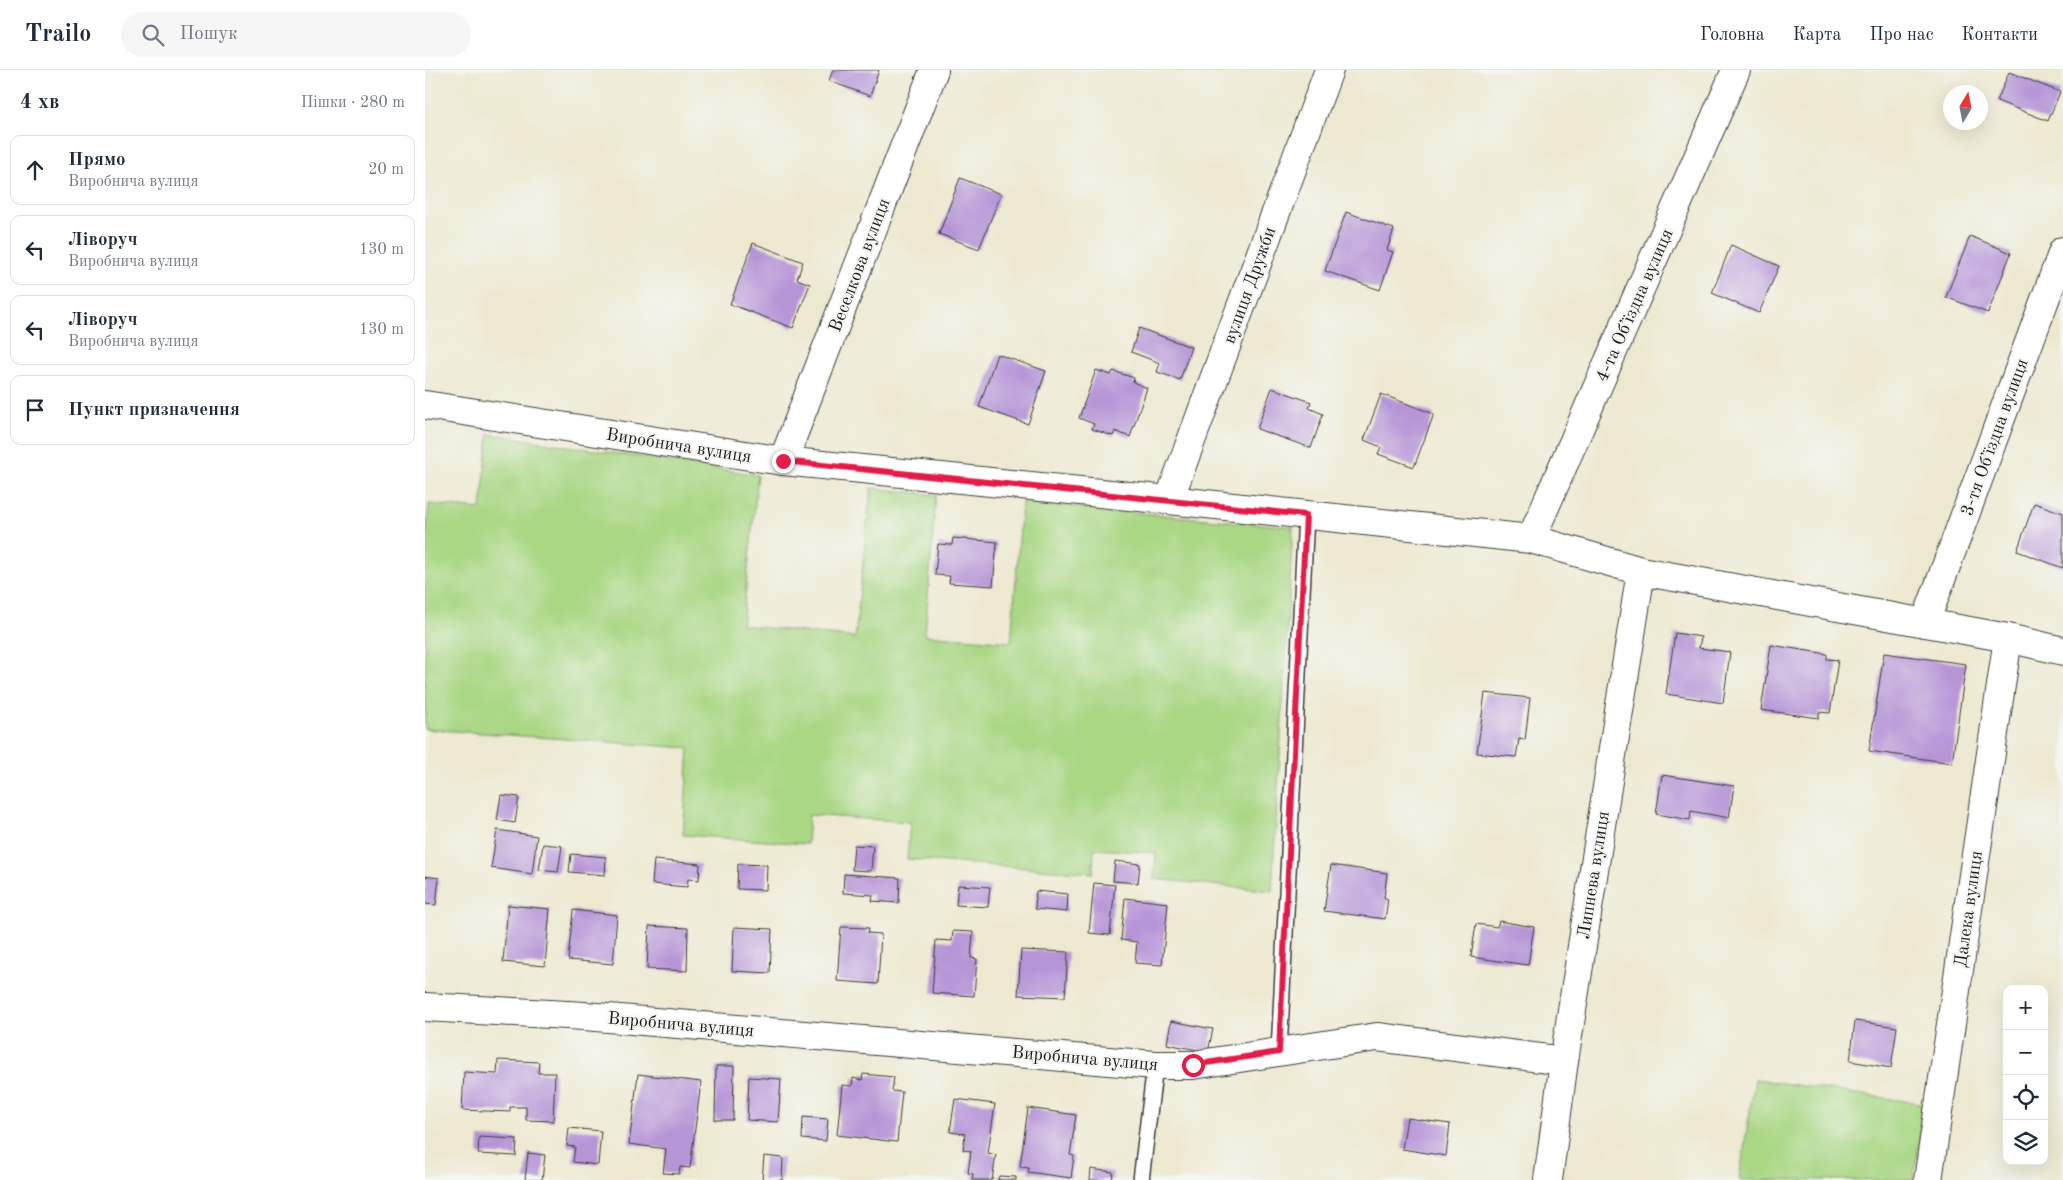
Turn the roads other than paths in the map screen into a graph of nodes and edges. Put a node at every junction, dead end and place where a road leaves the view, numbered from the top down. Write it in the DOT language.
graph roads {
  1 [pos="934,70"];
  2 [pos="1329,70"];
  3 [pos="1736,70"];
  4 [pos="2063,251"];
  5 [pos="425,405"];
  6 [pos="783,461"];
  7 [pos="1169,500"];
  8 [pos="1306,515"];
  9 [pos="1531,539"];
  10 [pos="1641,571"];
  11 [pos="1925,623"];
  12 [pos="2008,638"];
  13 [pos="2063,651"];
  14 [pos="425,1007"];
  15 [pos="1279,1052"];
  16 [pos="1564,1061"];
  17 [pos="1155,1064"];
  18 [pos="1141,1180"];
  19 [pos="1548,1180"];
  20 [pos="1928,1180"];
  1 -- 6 [label="street, Веселкова вулиця"];
  2 -- 7 [label="street, вулиця Дружби"];
  3 -- 9 [label="street, 4-та Обʼїздна вулиця"];
  4 -- 11 [label="street, 3-тя Обʼїздна вулиця"];
  5 -- 6 [label="street, Виробнича вулиця"];
  6 -- 7 [label="street, Виробнича вулиця"];
  7 -- 8 [label="street, Виробнича вулиця"];
  8 -- 9 [label="street, Виробнича вулиця"];
  8 -- 15 [label="lane"];
  9 -- 10 [label="street, Виробнича вулиця"];
  10 -- 11 [label="street, Виробнича вулиця"];
  10 -- 16 [label="street, Липнева вулиця"];
  11 -- 12 [label="street, Виробнича вулиця"];
  12 -- 13 [label="street, Виробнича вулиця"];
  12 -- 20 [label="street, Далека вулиця"];
  14 -- 17 [label="street, Виробнича вулиця"];
  15 -- 16 [label="street, Виробнича вулиця"];
  15 -- 17 [label="street, Виробнича вулиця"];
  16 -- 19 [label="street, Липнева вулиця"];
  17 -- 18 [label="lane"];
}
